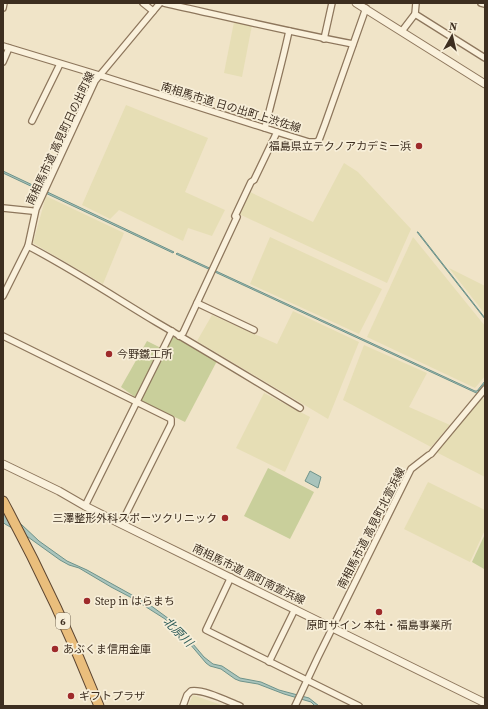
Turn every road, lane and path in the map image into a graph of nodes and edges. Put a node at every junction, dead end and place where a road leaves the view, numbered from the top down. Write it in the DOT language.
graph roads {
  1 [pos="4,3"];
  2 [pos="143,3"];
  3 [pos="160,3"];
  4 [pos="164,3"];
  5 [pos="332,3"];
  6 [pos="416,3"];
  7 [pos="481,3"];
  8 [pos="485,4"];
  9 [pos="360,5"];
  10 [pos="3,8"];
  11 [pos="153,11"];
  12 [pos="415,14"];
  13 [pos="289,31"];
  14 [pos="402,31"];
  15 [pos="324,39"];
  16 [pos="353,44"];
  17 [pos="3,46"];
  18 [pos="10,48"];
  19 [pos="485,58"];
  20 [pos="3,62"];
  21 [pos="60,64"];
  22 [pos="99,76"];
  23 [pos="485,84"];
  24 [pos="32,122"];
  25 [pos="265,128"];
  26 [pos="277,132"];
  27 [pos="3,208"];
  28 [pos="35,212"];
  29 [pos="28,246"];
  30 [pos="3,296"];
  31 [pos="197,303"];
  32 [pos="254,330"];
  33 [pos="172,331"];
  34 [pos="3,336"];
  35 [pos="180,336"];
  36 [pos="485,389"];
  37 [pos="137,402"];
  38 [pos="300,408"];
  39 [pos="3,464"];
  40 [pos="4,504"];
  41 [pos="85,506"];
  42 [pos="121,524"];
  43 [pos="231,577"];
  44 [pos="295,609"];
  45 [pos="332,628"];
  46 [pos="269,662"];
  47 [pos="307,680"];
  48 [pos="485,703"];
  49 [pos="99,706"];
  50 [pos="183,706"];
  51 [pos="240,706"];
  52 [pos="295,706"];
  53 [pos="359,706"];
  1 -- 10 [label="street"];
  2 -- 11 [label="street"];
  3 -- 11 [label="street, 南相馬市道 高見町日の出町線"];
  4 -- 13 [label="street"];
  5 -- 15 [label="street"];
  6 -- 12 [label="street"];
  7 -- 8 [label="street"];
  9 -- 14 [label="street"];
  9 -- 16 [label="street, 南相馬市道 日の出町上渋佐線"];
  11 -- 22 [label="street, 南相馬市道 高見町日の出町線"];
  12 -- 14 [label="street"];
  12 -- 19 [label="street"];
  13 -- 15 [label="street"];
  13 -- 25 [label="street"];
  14 -- 23 [label="street"];
  15 -- 16 [label="street"];
  16 -- 26 [label="street, 南相馬市道 日の出町上渋佐線"];
  17 -- 18 [label="street, 南相馬市道 日の出町上渋佐線"];
  18 -- 20 [label="street"];
  18 -- 21 [label="street, 南相馬市道 日の出町上渋佐線"];
  21 -- 22 [label="street, 南相馬市道 日の出町上渋佐線"];
  21 -- 24 [label="street"];
  22 -- 25 [label="street, 南相馬市道 日の出町上渋佐線"];
  22 -- 28 [label="street, 南相馬市道 高見町日の出町線"];
  25 -- 26 [label="street, 南相馬市道 日の出町上渋佐線"];
  26 -- 31 [label="street"];
  27 -- 28 [label="street"];
  28 -- 29 [label="street, 南相馬市道 高見町日の出町線"];
  29 -- 30 [label="street, 南相馬市道 高見町日の出町線"];
  29 -- 33 [label="street"];
  31 -- 32 [label="street"];
  31 -- 35 [label="street"];
  33 -- 35 [label="street"];
  33 -- 37 [label="street"];
  34 -- 37 [label="street"];
  35 -- 38 [label="street"];
  36 -- 45 [label="street, 南相馬市道 高見町北萱浜線"];
  37 -- 41 [label="street"];
  37 -- 42 [label="street"];
  39 -- 41 [label="street, 南相馬市道 原町南萱浜線"];
  40 -- 49 [label="highway, 6"];
  41 -- 42 [label="street, 南相馬市道 原町南萱浜線"];
  42 -- 43 [label="street, 南相馬市道 原町南萱浜線"];
  43 -- 44 [label="street, 南相馬市道 原町南萱浜線"];
  43 -- 46 [label="street"];
  44 -- 45 [label="street, 南相馬市道 原町南萱浜線"];
  44 -- 46 [label="street"];
  45 -- 47 [label="street, 南相馬市道 高見町北萱浜線"];
  45 -- 48 [label="street, 南相馬市道 原町南萱浜線"];
  46 -- 47 [label="street"];
  47 -- 52 [label="street, 南相馬市道 高見町北萱浜線"];
  47 -- 53 [label="street"];
  50 -- 51 [label="street"];
}
